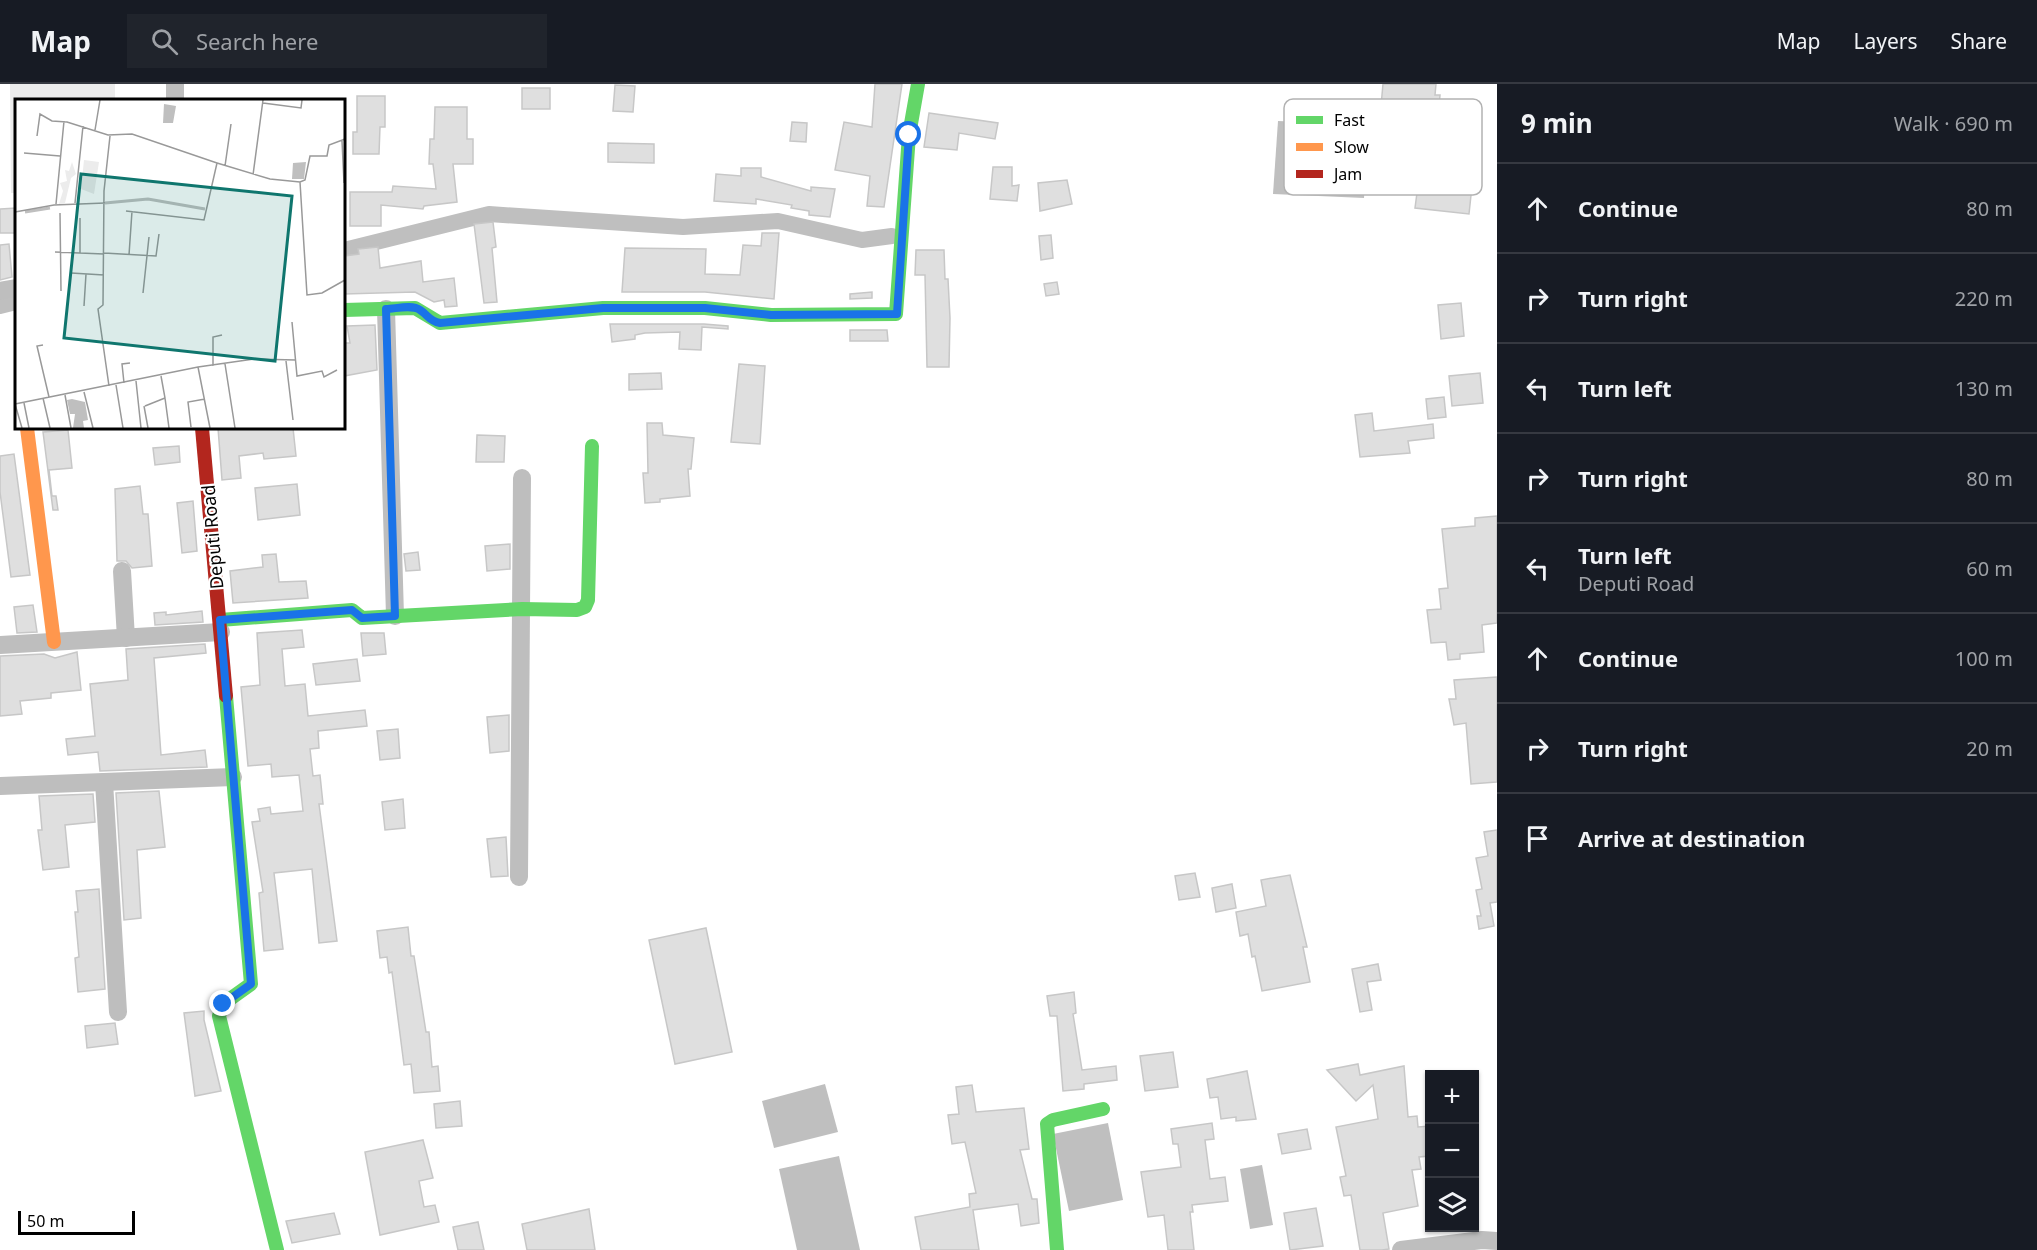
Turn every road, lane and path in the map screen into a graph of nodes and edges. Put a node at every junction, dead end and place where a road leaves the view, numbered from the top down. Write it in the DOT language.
graph roads {
  1 [pos="918,84"];
  2 [pos="15,288"];
  3 [pos="0,291"];
  4 [pos="386,309"];
  5 [pos="345,310"];
  6 [pos="27,429"];
  7 [pos="202,429"];
  8 [pos="592,446"];
  9 [pos="522,478"];
  10 [pos="122,571"];
  11 [pos="522,609"];
  12 [pos="395,616"];
  13 [pos="220,626"];
  14 [pos="126,638"];
  15 [pos="54,642"];
  16 [pos="0,645"];
  17 [pos="233,777"];
  18 [pos="104,782"];
  19 [pos="0,786"];
  20 [pos="519,877"];
  21 [pos="118,1012"];
  22 [pos="1103,1108"];
  23 [pos="1497,1241"];
  24 [pos="277,1250"];
  25 [pos="1057,1250"];
  26 [pos="1401,1250"];
  1 -- 4 [label="street"];
  2 -- 3 [label="street"];
  4 -- 5 [label="street"];
  4 -- 12 [label="street"];
  6 -- 15 [label="street"];
  7 -- 13 [label="street, Deputi Road"];
  8 -- 11 [label="street"];
  9 -- 11 [label="street"];
  10 -- 14 [label="street"];
  11 -- 12 [label="street"];
  11 -- 20 [label="street"];
  12 -- 13 [label="street"];
  13 -- 14 [label="street"];
  13 -- 17 [label="street, Deputi Road"];
  14 -- 15 [label="street"];
  15 -- 16 [label="street"];
  17 -- 18 [label="street"];
  17 -- 24 [label="street, Deputi Road"];
  18 -- 19 [label="street"];
  18 -- 21 [label="street"];
  22 -- 25 [label="street"];
  23 -- 26 [label="street"];
}
